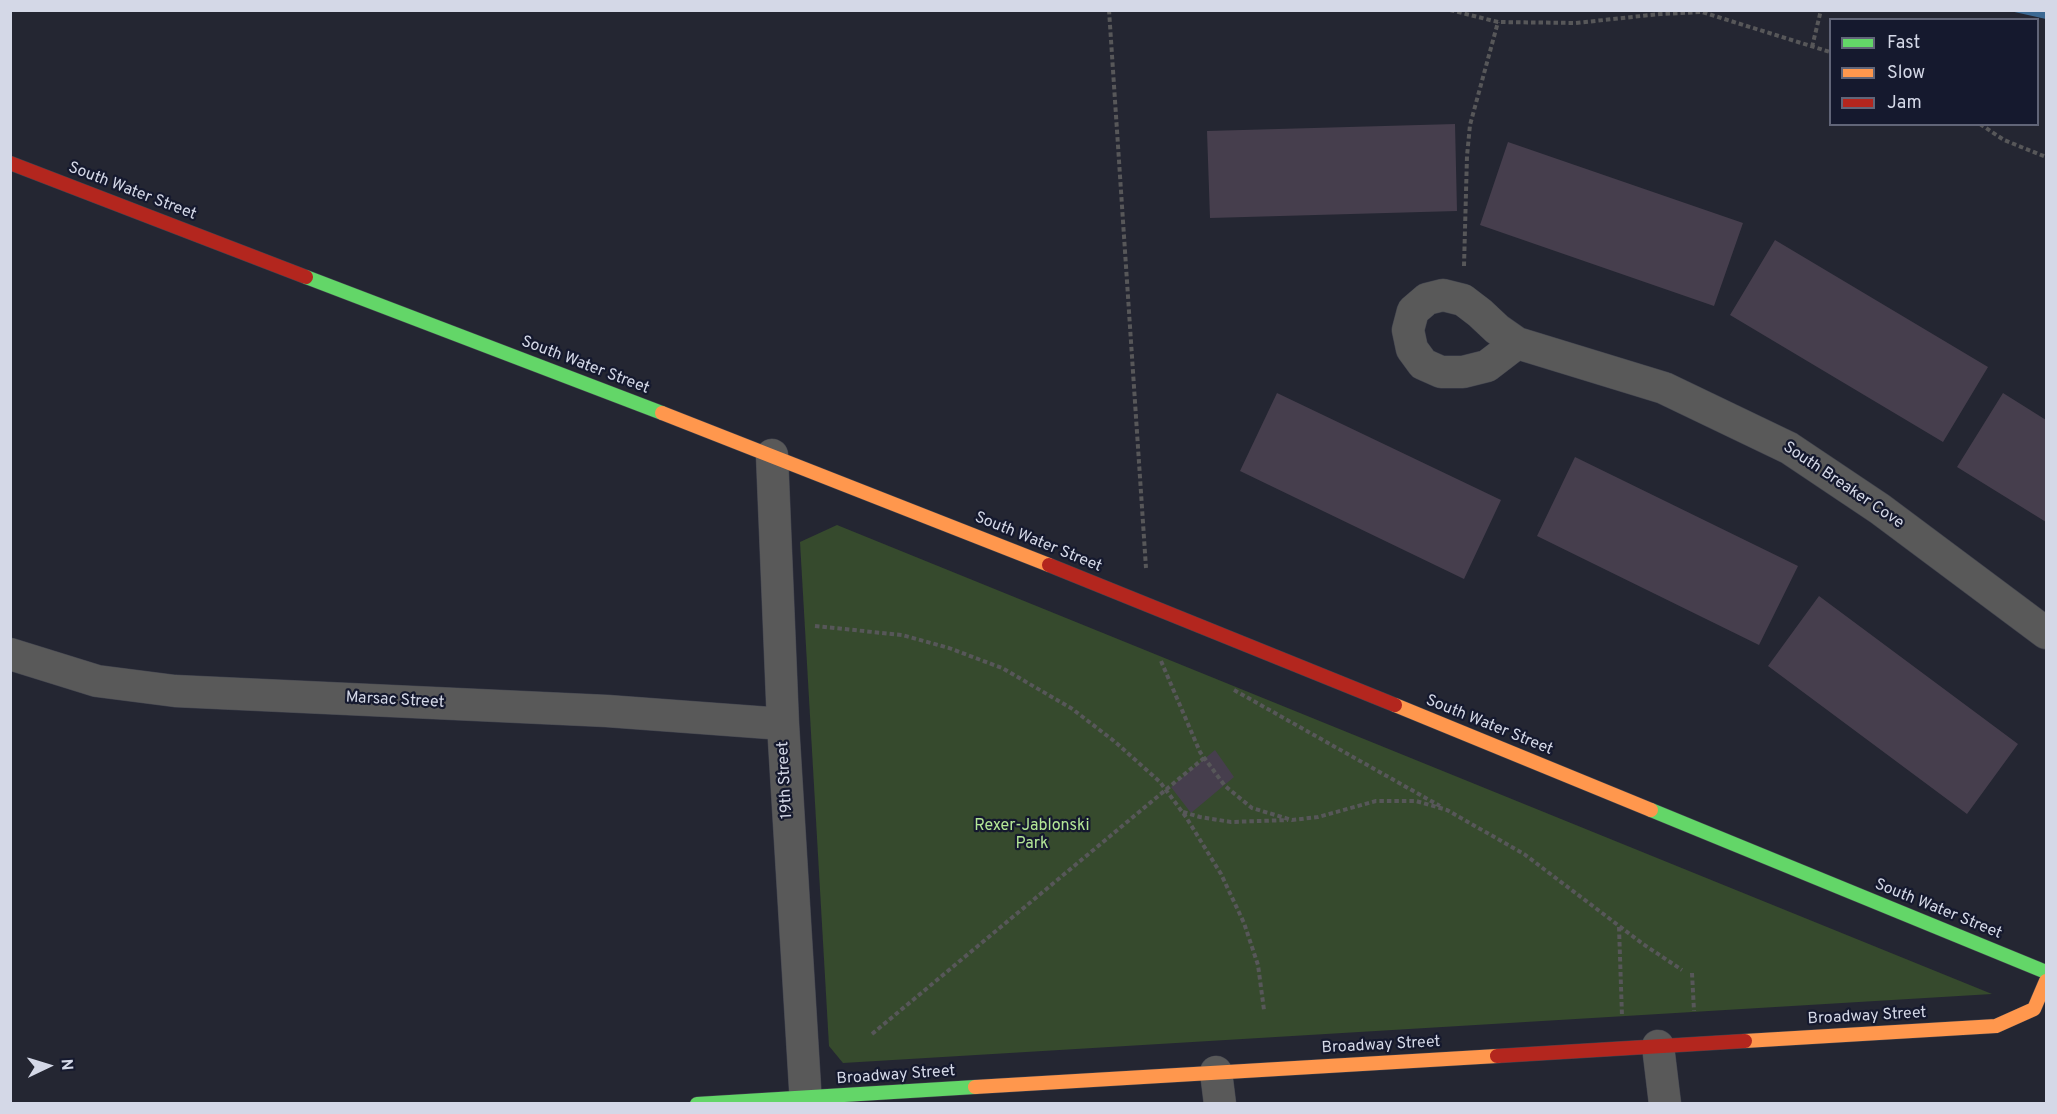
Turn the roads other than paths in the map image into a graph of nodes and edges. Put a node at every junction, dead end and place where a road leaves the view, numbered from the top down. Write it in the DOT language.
graph roads {
  1 [pos="10,163"];
  2 [pos="1517,344"];
  3 [pos="772,456"];
  4 [pos="2046,633"];
  5 [pos="10,654"];
  6 [pos="783,724"];
  7 [pos="2046,972"];
  8 [pos="2046,981"];
  9 [pos="1658,1046"];
  10 [pos="1216,1072"];
  11 [pos="806,1101"];
  12 [pos="697,1104"];
  13 [pos="1220,1104"];
  14 [pos="1665,1104"];
  1 -- 3 [label="street, South Water Street"];
  2 -- 2 [label="street, South Breaker Cove"];
  2 -- 4 [label="street, South Breaker Cove"];
  3 -- 6 [label="street, 19th Street"];
  3 -- 7 [label="street, South Water Street"];
  5 -- 6 [label="street, Marsac Street"];
  6 -- 11 [label="street, 19th Street"];
  8 -- 9 [label="street, Broadway Street"];
  9 -- 10 [label="street, Broadway Street"];
  9 -- 14 [label="street"];
  10 -- 11 [label="street, Broadway Street"];
  10 -- 13 [label="street"];
  11 -- 12 [label="street, Broadway Street"];
}
